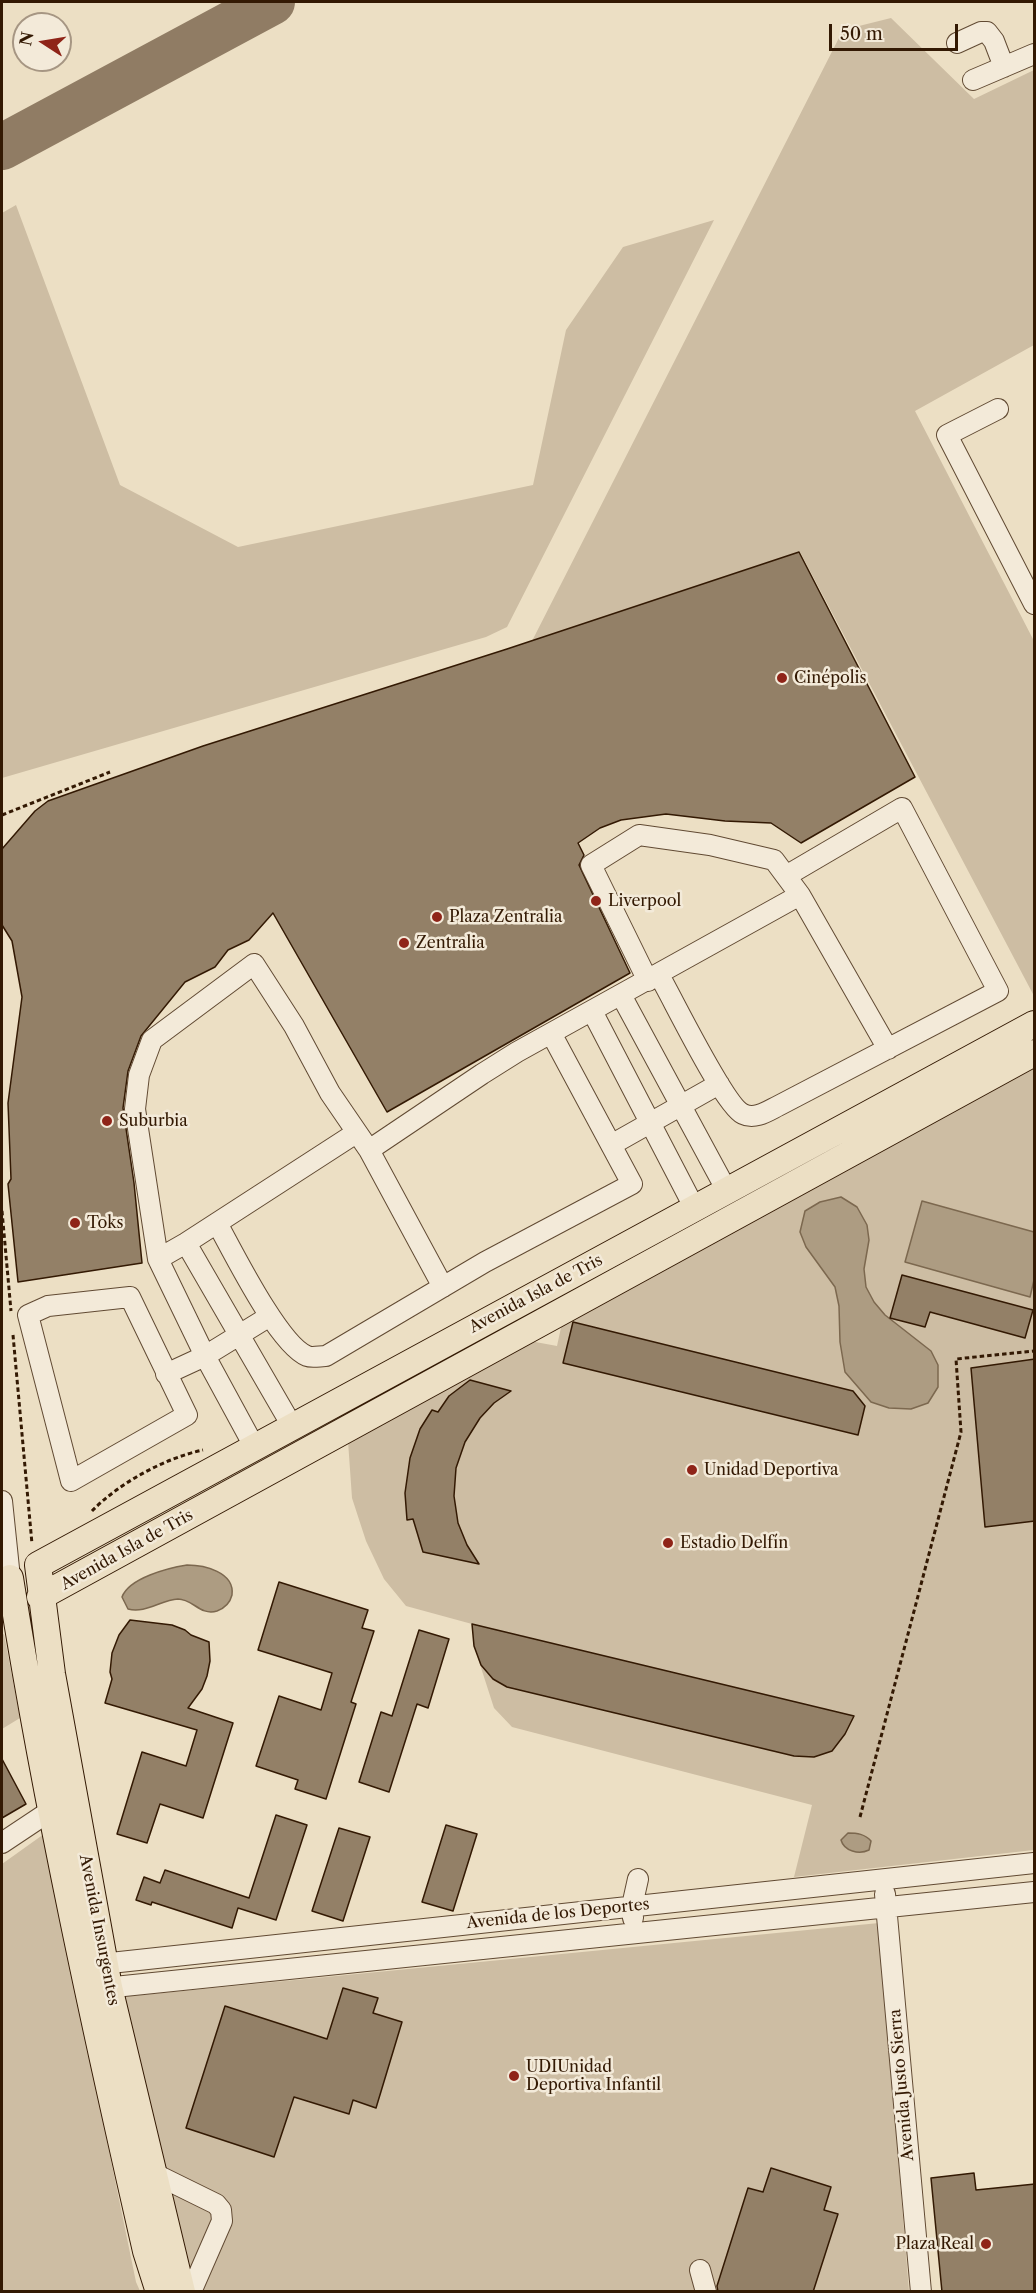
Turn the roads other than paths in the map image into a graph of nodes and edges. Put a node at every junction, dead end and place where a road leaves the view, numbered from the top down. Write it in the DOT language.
graph roads {
  1 [pos="957,43"];
  2 [pos="1035,54"];
  3 [pos="1004,67"];
  4 [pos="974,80"];
  5 [pos="998,409"];
  6 [pos="1035,604"];
  7 [pos="786,876"];
  8 [pos="801,895"];
  9 [pos="654,978"];
  10 [pos="621,995"];
  11 [pos="592,1011"];
  12 [pos="1035,1024"];
  13 [pos="552,1035"];
  14 [pos="888,1049"];
  15 [pos="1035,1053"];
  16 [pos="719,1084"];
  17 [pos="681,1105"];
  18 [pos="650,1122"];
  19 [pos="356,1133"];
  20 [pos="611,1145"];
  21 [pos="369,1150"];
  22 [pos="727,1191"];
  23 [pos="695,1209"];
  24 [pos="217,1223"];
  25 [pos="186,1243"];
  26 [pos="158,1259"];
  27 [pos="443,1287"];
  28 [pos="270,1316"];
  29 [pos="240,1334"];
  30 [pos="205,1356"];
  31 [pos="166,1374"];
  32 [pos="292,1426"];
  33 [pos="255,1448"];
  34 [pos="2,1501"];
  35 [pos="35,1560"];
  36 [pos="6,1581"];
  37 [pos="40,1597"];
  38 [pos="9,1617"];
  39 [pos="50,1810"];
  40 [pos="2,1843"];
  41 [pos="1035,1863"];
  42 [pos="884,1879"];
  43 [pos="638,1880"];
  44 [pos="1035,1892"];
  45 [pos="632,1906"];
  46 [pos="886,1907"];
  47 [pos="634,1933"];
  48 [pos="95,1976"];
  49 [pos="153,2173"];
  50 [pos="700,2270"];
  51 [pos="159,2292"];
  52 [pos="182,2292"];
  53 [pos="190,2292"];
  54 [pos="706,2292"];
  55 [pos="921,2292"];
  1 -- 3 [label="street"];
  2 -- 3 [label="street"];
  3 -- 4 [label="street"];
  5 -- 6 [label="street"];
  7 -- 8 [label="street"];
  7 -- 9 [label="street"];
  7 -- 14 [label="street"];
  8 -- 9 [label="street"];
  8 -- 14 [label="street"];
  9 -- 10 [label="street"];
  9 -- 16 [label="street"];
  10 -- 11 [label="street"];
  10 -- 17 [label="street"];
  11 -- 13 [label="street"];
  11 -- 18 [label="street"];
  12 -- 22 [label="main road, Avenida Isla de Tris"];
  13 -- 20 [label="street"];
  13 -- 21 [label="street"];
  14 -- 16 [label="street"];
  15 -- 37 [label="main road, Avenida Isla de Tris"];
  16 -- 17 [label="street"];
  17 -- 18 [label="street"];
  17 -- 22 [label="street"];
  18 -- 20 [label="street"];
  18 -- 23 [label="street"];
  19 -- 21 [label="street"];
  19 -- 24 [label="street"];
  19 -- 26 [label="street"];
  20 -- 27 [label="street"];
  21 -- 27 [label="street"];
  22 -- 23 [label="main road, Avenida Isla de Tris"];
  23 -- 32 [label="main road, Avenida Isla de Tris"];
  24 -- 25 [label="street"];
  24 -- 28 [label="street"];
  25 -- 26 [label="street"];
  25 -- 29 [label="street"];
  26 -- 30 [label="street"];
  27 -- 28 [label="street"];
  28 -- 29 [label="street"];
  29 -- 30 [label="street"];
  29 -- 32 [label="street"];
  30 -- 31 [label="street"];
  30 -- 33 [label="street"];
  31 -- 31 [label="street"];
  32 -- 33 [label="main road, Avenida Isla de Tris"];
  33 -- 35 [label="main road, Avenida Isla de Tris"];
  34 -- 36 [label="street"];
  35 -- 36 [label="street"];
  35 -- 37 [label="main road, Avenida Insurgentes"];
  36 -- 38 [label="main road, Avenida Insurgentes"];
  37 -- 38 [label="street"];
  37 -- 48 [label="main road, Avenida Insurgentes"];
  38 -- 39 [label="main road, Avenida Insurgentes"];
  39 -- 40 [label="street"];
  39 -- 48 [label="main road, Avenida Insurgentes"];
  41 -- 42 [label="street, Avenida de los Deportes"];
  42 -- 45 [label="street, Avenida de los Deportes"];
  42 -- 46 [label="street, Avenida Justo Sierra"];
  43 -- 45 [label="street"];
  44 -- 46 [label="street, Avenida de los Deportes"];
  45 -- 47 [label="street"];
  45 -- 48 [label="street, Avenida de los Deportes"];
  46 -- 47 [label="street, Avenida de los Deportes"];
  46 -- 55 [label="street, Avenida Justo Sierra"];
  47 -- 48 [label="street, Avenida de los Deportes"];
  48 -- 49 [label="main road, Avenida Insurgentes"];
  48 -- 51 [label="main road, Avenida Insurgentes"];
  49 -- 52 [label="main road, Avenida Insurgentes"];
  49 -- 53 [label="street"];
  50 -- 54 [label="street"];
}
